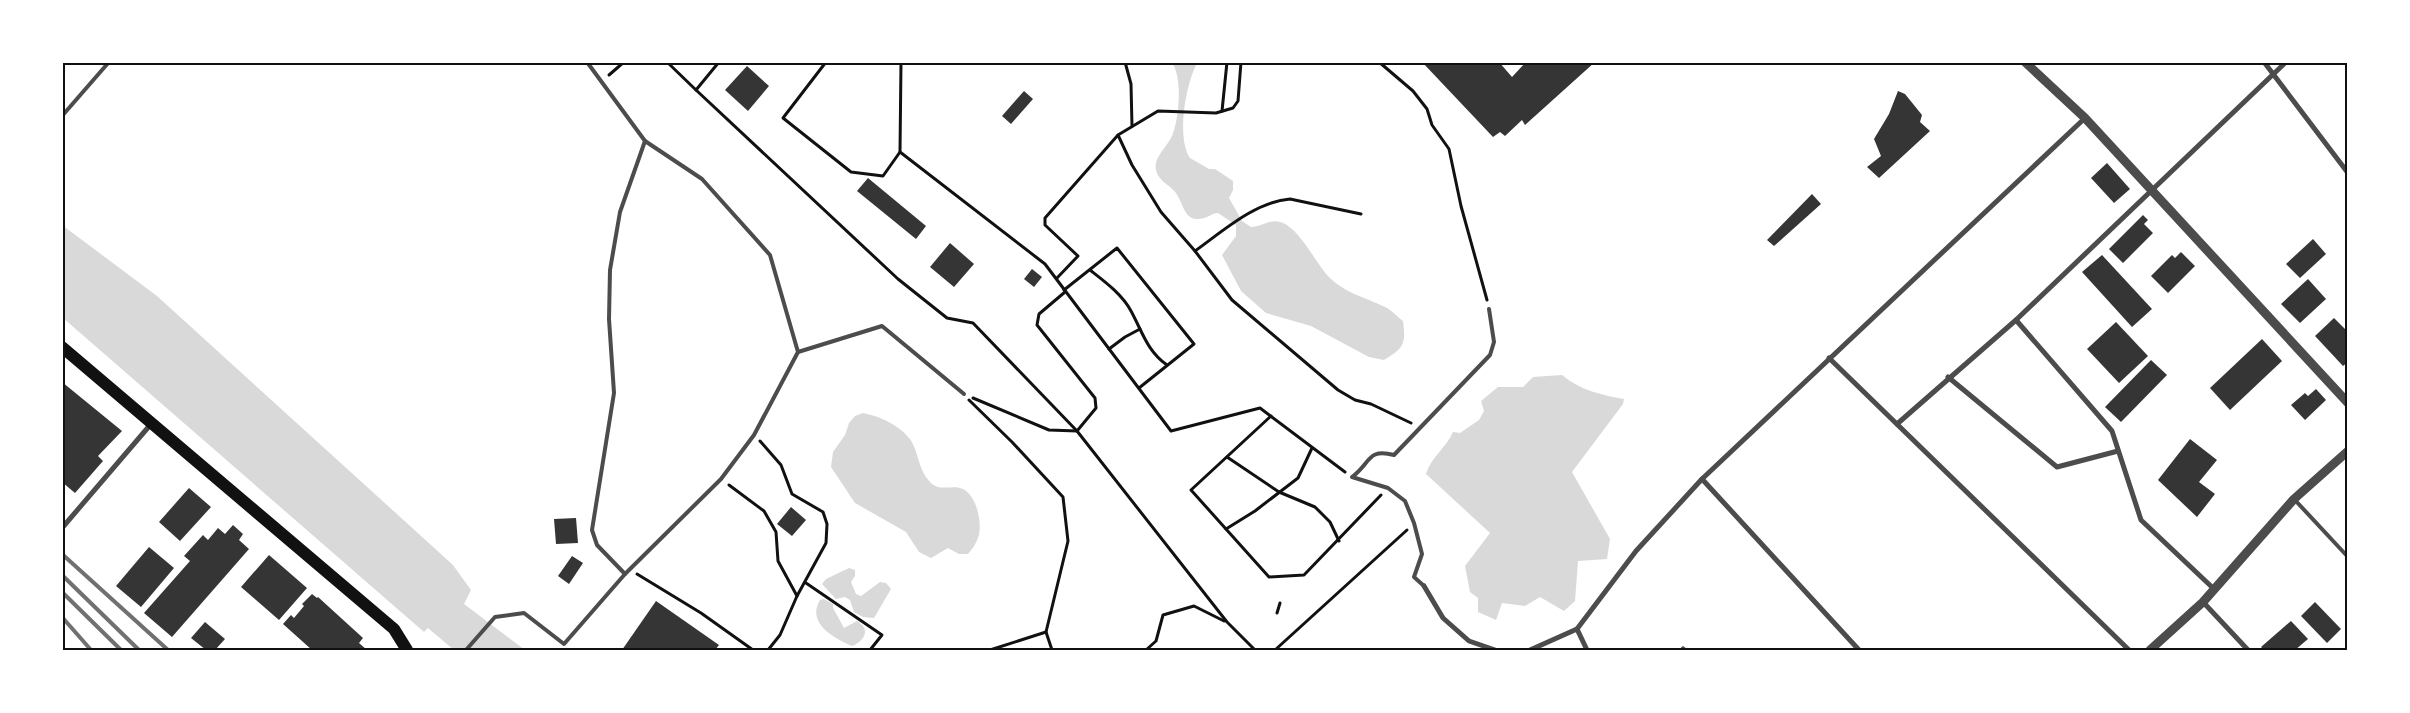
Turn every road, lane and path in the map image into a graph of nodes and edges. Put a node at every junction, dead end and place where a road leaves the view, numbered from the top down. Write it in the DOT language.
graph roads {
  1 [pos="108,62"];
  2 [pos="587,62"];
  3 [pos="624,62"];
  4 [pos="667,62"];
  5 [pos="719,62"];
  6 [pos="826,62"];
  7 [pos="901,62"];
  8 [pos="1126,62"];
  9 [pos="1227,62"];
  10 [pos="1240,62"];
  11 [pos="1379,62"];
  12 [pos="2025,62"];
  13 [pos="2264,62"];
  14 [pos="2286,62"];
  15 [pos="2274,73"];
  16 [pos="602,82"];
  17 [pos="696,90"];
  18 [pos="1222,111"];
  19 [pos="62,116"];
  20 [pos="2085,118"];
  21 [pos="1132,127"];
  22 [pos="1118,135"];
  23 [pos="645,140"];
  24 [pos="900,152"];
  25 [pos="2348,172"];
  26 [pos="2151,190"];
  27 [pos="1361,214"];
  28 [pos="1195,251"];
  29 [pos="1090,270"];
  30 [pos="1057,278"];
  31 [pos="1065,291"];
  32 [pos="1489,309"];
  33 [pos="2016,320"];
  34 [pos="1140,329"];
  35 [pos="62,347"];
  36 [pos="1109,349"];
  37 [pos="798,352"];
  38 [pos="1829,358"];
  39 [pos="1167,365"];
  40 [pos="1948,377"];
  41 [pos="1138,388"];
  42 [pos="964,394"];
  43 [pos="2348,403"];
  44 [pos="1271,416"];
  45 [pos="151,424"];
  46 [pos="1897,424"];
  47 [pos="1421,428"];
  48 [pos="1077,431"];
  49 [pos="754,435"];
  50 [pos="1312,448"];
  51 [pos="2118,450"];
  52 [pos="2348,451"];
  53 [pos="1227,457"];
  54 [pos="1352,477"];
  55 [pos="721,479"];
  56 [pos="1702,479"];
  57 [pos="1388,488"];
  58 [pos="1279,492"];
  59 [pos="2294,500"];
  60 [pos="1414,523"];
  61 [pos="62,528"];
  62 [pos="1226,529"];
  63 [pos="1339,541"];
  64 [pos="2348,557"];
  65 [pos="631,570"];
  66 [pos="625,574"];
  67 [pos="806,583"];
  68 [pos="1424,586"];
  69 [pos="2214,589"];
  70 [pos="797,596"];
  71 [pos="2203,602"];
  72 [pos="1280,603"];
  73 [pos="1277,613"];
  74 [pos="1227,622"];
  75 [pos="1577,629"];
  76 [pos="1046,632"];
  77 [pos="407,650"];
  78 [pos="466,650"];
  79 [pos="753,650"];
  80 [pos="768,650"];
  81 [pos="870,650"];
  82 [pos="990,650"];
  83 [pos="1052,650"];
  84 [pos="1146,650"];
  85 [pos="1255,650"];
  86 [pos="1275,650"];
  87 [pos="1495,650"];
  88 [pos="1530,650"];
  89 [pos="1587,650"];
  90 [pos="1857,650"];
  91 [pos="2129,650"];
  92 [pos="2150,650"];
  93 [pos="2248,650"];
  1 -- 19 [label="lane"];
  2 -- 16 [label="lane"];
  3 -- 16 [label="path"];
  4 -- 17 [label="path"];
  5 -- 17 [label="path"];
  6 -- 24 [label="path"];
  7 -- 24 [label="path"];
  8 -- 21 [label="path"];
  9 -- 18 [label="path"];
  10 -- 18 [label="path"];
  11 -- 32 [label="path"];
  12 -- 20 [label="street"];
  13 -- 15 [label="street"];
  14 -- 15 [label="street"];
  15 -- 25 [label="street"];
  15 -- 26 [label="street"];
  16 -- 23 [label="lane"];
  17 -- 48 [label="path"];
  18 -- 21 [label="path"];
  20 -- 26 [label="street"];
  20 -- 38 [label="street"];
  21 -- 22 [label="path"];
  22 -- 28 [label="path"];
  22 -- 30 [label="path"];
  23 -- 37 [label="lane"];
  23 -- 66 [label="lane"];
  24 -- 30 [label="path"];
  26 -- 33 [label="street"];
  26 -- 43 [label="street"];
  27 -- 28 [label="path"];
  28 -- 47 [label="path"];
  29 -- 31 [label="path"];
  29 -- 34 [label="path"];
  29 -- 39 [label="path"];
  30 -- 31 [label="path"];
  31 -- 36 [label="path"];
  31 -- 48 [label="path"];
  32 -- 47 [label="lane"];
  33 -- 40 [label="street"];
  33 -- 51 [label="street"];
  34 -- 36 [label="path"];
  34 -- 39 [label="path"];
  35 -- 45 [label="main road"];
  36 -- 41 [label="path"];
  37 -- 42 [label="lane"];
  37 -- 49 [label="lane"];
  38 -- 46 [label="street"];
  38 -- 56 [label="street"];
  39 -- 41 [label="path"];
  40 -- 46 [label="street"];
  40 -- 51 [label="street"];
  41 -- 44 [label="path"];
  42 -- 48 [label="path"];
  42 -- 76 [label="path"];
  44 -- 50 [label="path"];
  44 -- 53 [label="path"];
  45 -- 61 [label="street"];
  45 -- 77 [label="main road"];
  46 -- 91 [label="street"];
  47 -- 54 [label="lane"];
  48 -- 74 [label="path"];
  49 -- 55 [label="lane"];
  49 -- 67 [label="path"];
  50 -- 54 [label="path"];
  50 -- 58 [label="path"];
  51 -- 69 [label="street"];
  52 -- 59 [label="street"];
  53 -- 58 [label="path"];
  53 -- 62 [label="path"];
  54 -- 57 [label="lane"];
  55 -- 65 [label="lane"];
  55 -- 70 [label="path"];
  56 -- 75 [label="street"];
  56 -- 90 [label="street"];
  57 -- 60 [label="lane"];
  57 -- 63 [label="path"];
  58 -- 62 [label="path"];
  58 -- 63 [label="path"];
  59 -- 64 [label="lane"];
  59 -- 69 [label="street"];
  60 -- 68 [label="lane"];
  60 -- 86 [label="path"];
  62 -- 63 [label="path"];
  65 -- 66 [label="lane"];
  65 -- 79 [label="path"];
  66 -- 78 [label="lane"];
  67 -- 70 [label="path"];
  67 -- 81 [label="path"];
  68 -- 87 [label="street"];
  69 -- 71 [label="street"];
  70 -- 80 [label="path"];
  71 -- 92 [label="street"];
  71 -- 93 [label="street"];
  72 -- 73 [label="path"];
  74 -- 84 [label="path"];
  74 -- 85 [label="path"];
  75 -- 88 [label="street"];
  75 -- 89 [label="street"];
  76 -- 82 [label="path"];
  76 -- 83 [label="path"];
}
